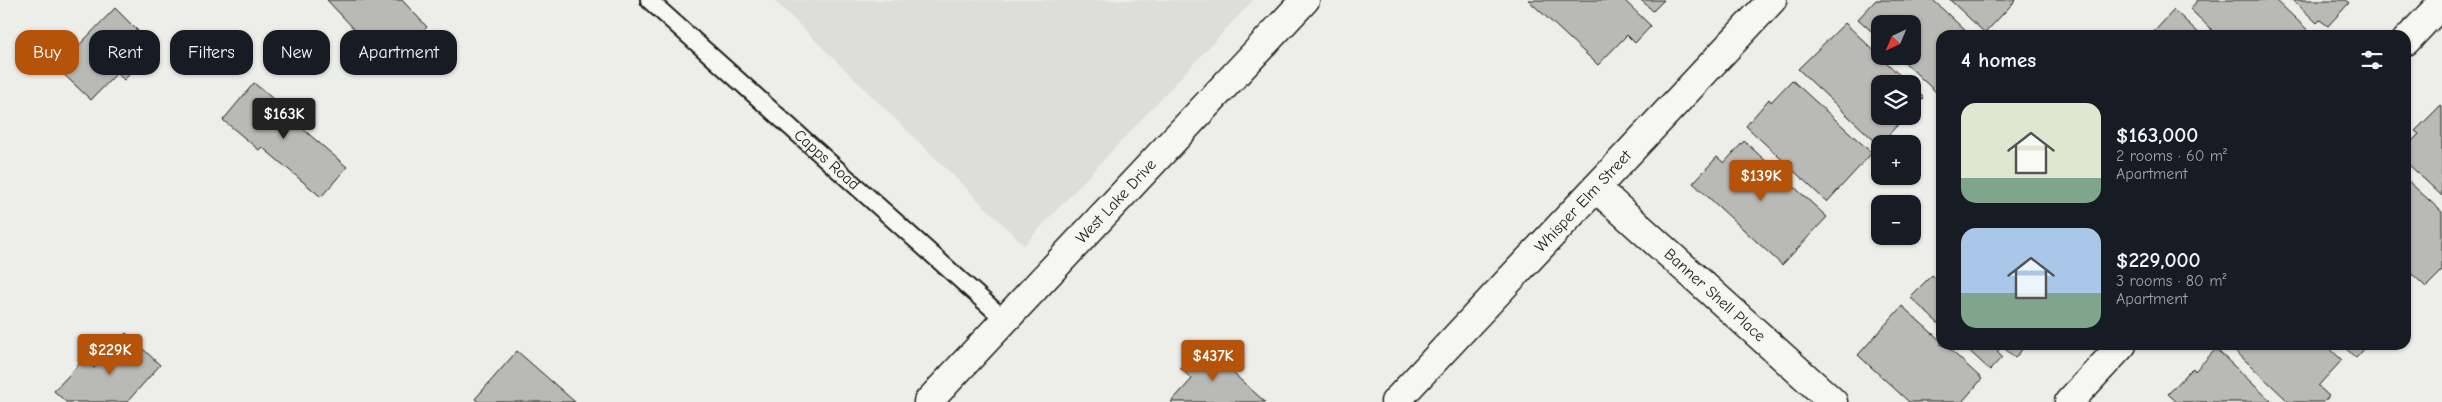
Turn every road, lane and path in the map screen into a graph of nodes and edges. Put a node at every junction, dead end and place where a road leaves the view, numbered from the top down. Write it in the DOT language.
graph roads {
  1 [pos="649,0"];
  2 [pos="1305,0"];
  3 [pos="1772,0"];
  4 [pos="2442,3"];
  5 [pos="2411,36"];
  6 [pos="1596,188"];
  7 [pos="1005,320"];
  8 [pos="2117,350"];
  9 [pos="928,402"];
  10 [pos="1395,402"];
  11 [pos="1833,402"];
  12 [pos="2069,402"];
  1 -- 7 [label="lane, Capps Road"];
  2 -- 7 [label="street, West Lake Drive"];
  3 -- 6 [label="street, Whisper Elm Street"];
  4 -- 5 [label="street"];
  6 -- 10 [label="street, Whisper Elm Street"];
  6 -- 11 [label="street, Banner Shell Place"];
  7 -- 9 [label="street, West Lake Drive"];
  8 -- 12 [label="street"];
}
